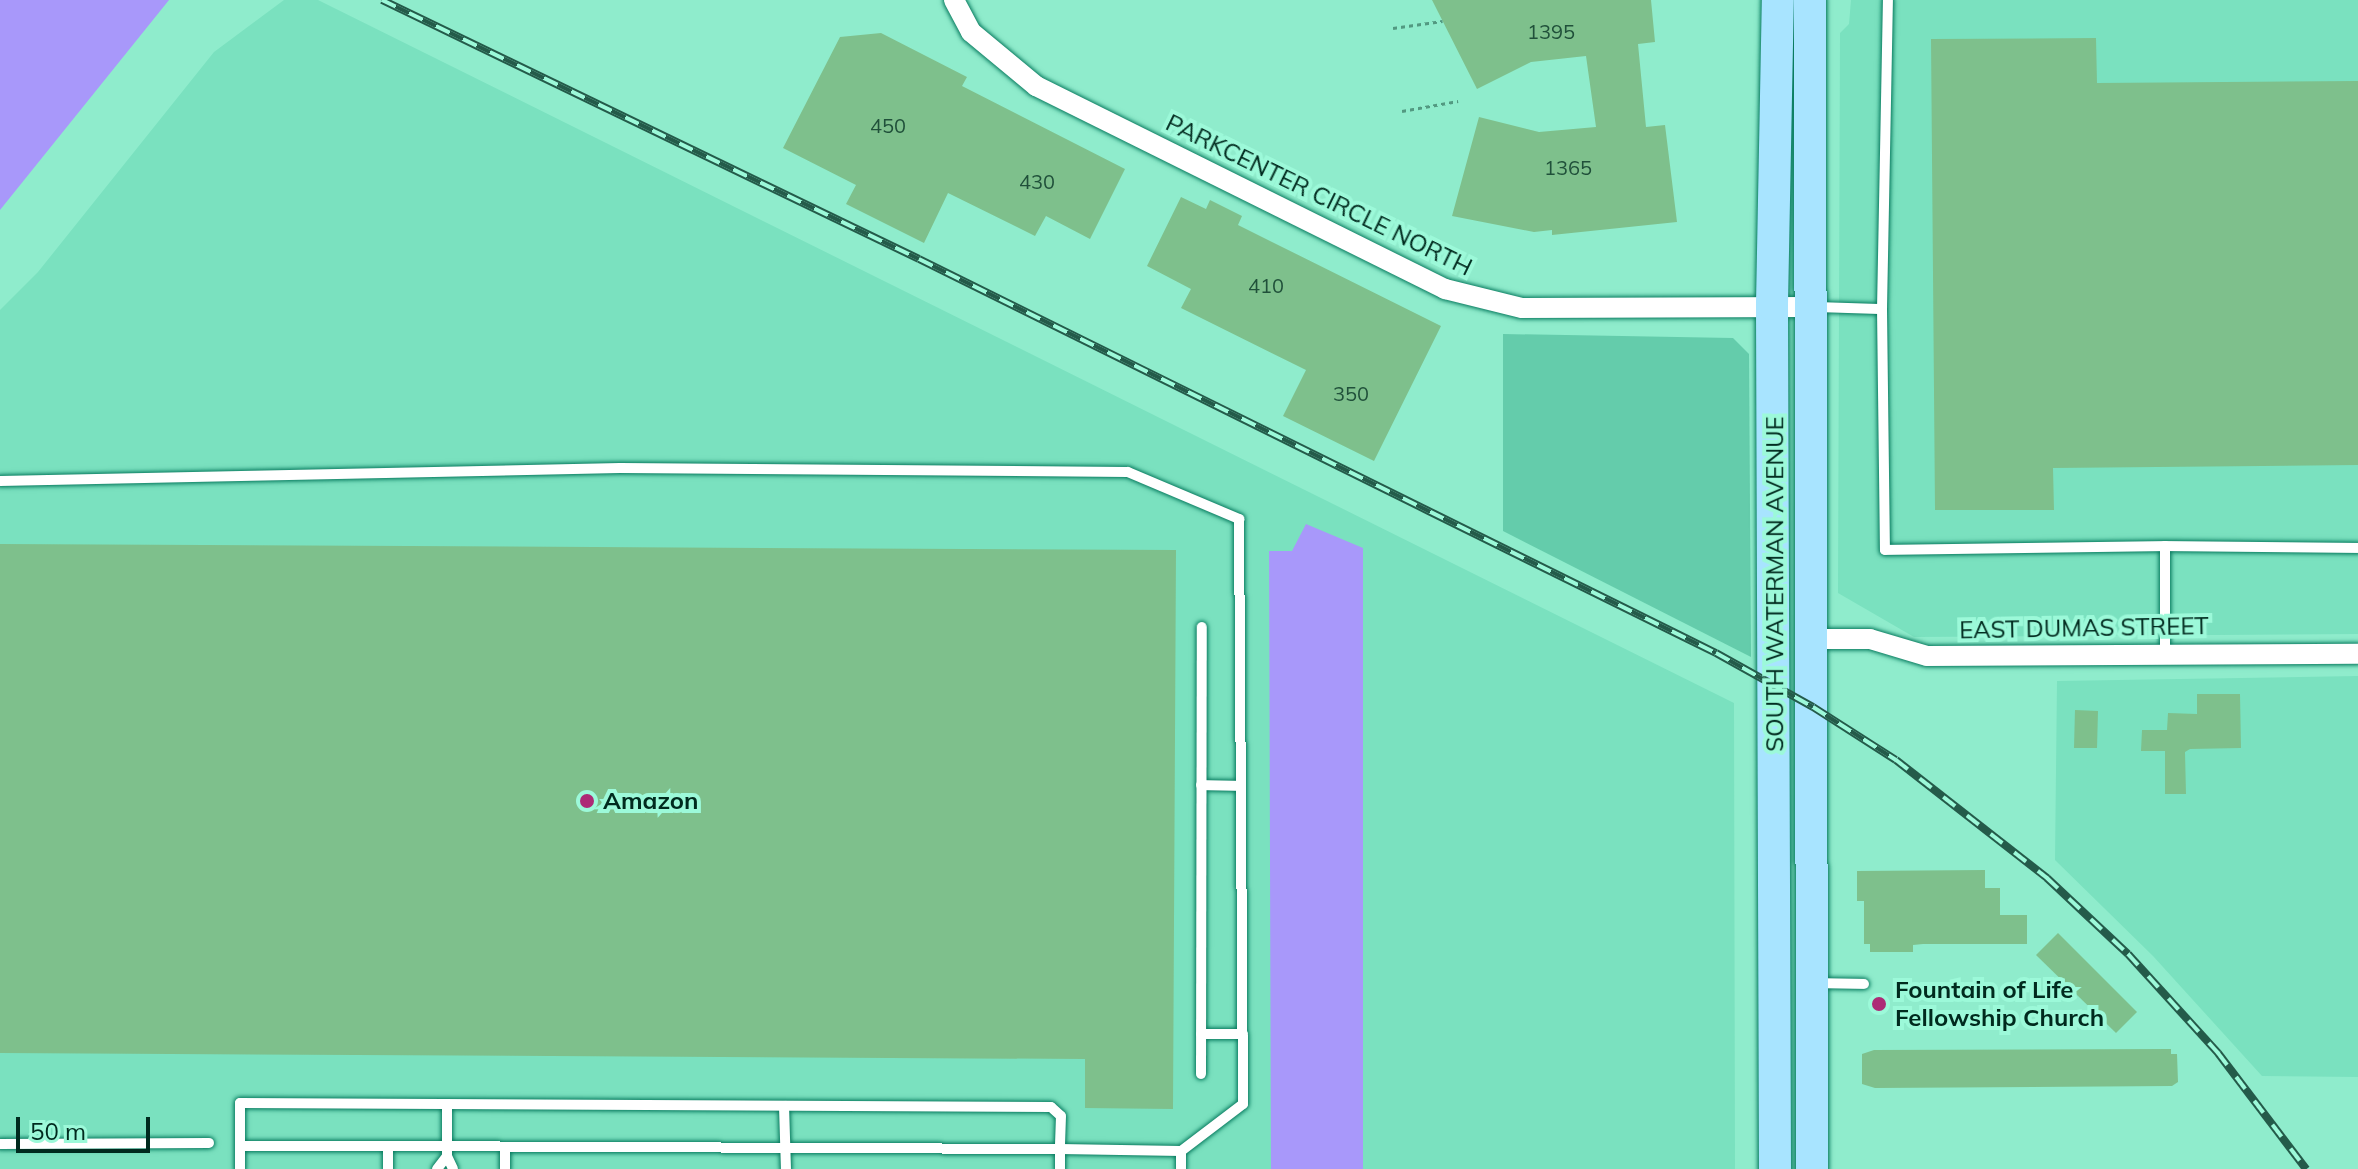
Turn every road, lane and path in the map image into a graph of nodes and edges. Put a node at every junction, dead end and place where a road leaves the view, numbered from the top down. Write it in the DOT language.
graph roads {
  1 [pos="954,0"];
  2 [pos="1778,0"];
  3 [pos="1810,0"];
  4 [pos="1888,0"];
  5 [pos="1443,21"];
  6 [pos="1393,28"];
  7 [pos="1458,101"];
  8 [pos="1402,111"];
  9 [pos="1772,304"];
  10 [pos="1808,307"];
  11 [pos="1882,309"];
  12 [pos="0,481"];
  13 [pos="2165,546"];
  14 [pos="2358,548"];
  15 [pos="1202,627"];
  16 [pos="1812,639"];
  17 [pos="2165,653"];
  18 [pos="2358,654"];
  19 [pos="1201,785"];
  20 [pos="1241,786"];
  21 [pos="1811,983"];
  22 [pos="1864,984"];
  23 [pos="1201,1034"];
  24 [pos="1243,1034"];
  25 [pos="1201,1074"];
  26 [pos="447,1104"];
  27 [pos="784,1106"];
  28 [pos="209,1143"];
  29 [pos="0,1144"];
  30 [pos="241,1146"];
  31 [pos="388,1146"];
  32 [pos="505,1147"];
  33 [pos="786,1149"];
  34 [pos="1060,1149"];
  35 [pos="1181,1151"];
  36 [pos="446,1161"];
  37 [pos="240,1169"];
  38 [pos="388,1169"];
  39 [pos="505,1169"];
  40 [pos="786,1169"];
  41 [pos="1060,1169"];
  42 [pos="1181,1169"];
  43 [pos="1775,1169"];
  44 [pos="1812,1169"];
  1 -- 9 [label="street, PARKCENTER CIRCLE NORTH"];
  2 -- 9 [label="main road, SOUTH WATERMAN AVENUE"];
  3 -- 10 [label="main road, SOUTH WATERMAN AVENUE"];
  4 -- 11 [label="lane"];
  5 -- 6 [label="path"];
  7 -- 8 [label="path"];
  9 -- 10 [label="street, PARKCENTER CIRCLE NORTH"];
  9 -- 43 [label="main road, SOUTH WATERMAN AVENUE"];
  10 -- 11 [label="lane"];
  10 -- 16 [label="main road, SOUTH WATERMAN AVENUE"];
  11 -- 13 [label="lane"];
  12 -- 20 [label="lane"];
  13 -- 14 [label="lane"];
  13 -- 17 [label="lane"];
  15 -- 19 [label="lane"];
  16 -- 17 [label="street, EAST DUMAS STREET"];
  16 -- 21 [label="main road, SOUTH WATERMAN AVENUE"];
  17 -- 18 [label="street, EAST DUMAS STREET"];
  19 -- 20 [label="lane"];
  19 -- 23 [label="lane"];
  20 -- 24 [label="lane"];
  21 -- 22 [label="lane"];
  21 -- 44 [label="main road, SOUTH WATERMAN AVENUE"];
  23 -- 24 [label="lane"];
  23 -- 25 [label="lane"];
  24 -- 35 [label="lane"];
  26 -- 27 [label="lane"];
  26 -- 30 [label="lane"];
  26 -- 36 [label="lane"];
  27 -- 33 [label="lane"];
  27 -- 34 [label="lane"];
  28 -- 29 [label="lane"];
  30 -- 31 [label="lane"];
  30 -- 37 [label="lane"];
  31 -- 36 [label="lane"];
  31 -- 38 [label="lane"];
  32 -- 33 [label="lane"];
  32 -- 36 [label="lane"];
  32 -- 39 [label="lane"];
  33 -- 34 [label="lane"];
  33 -- 40 [label="lane"];
  34 -- 35 [label="lane"];
  34 -- 41 [label="lane"];
  35 -- 42 [label="lane"];
}
